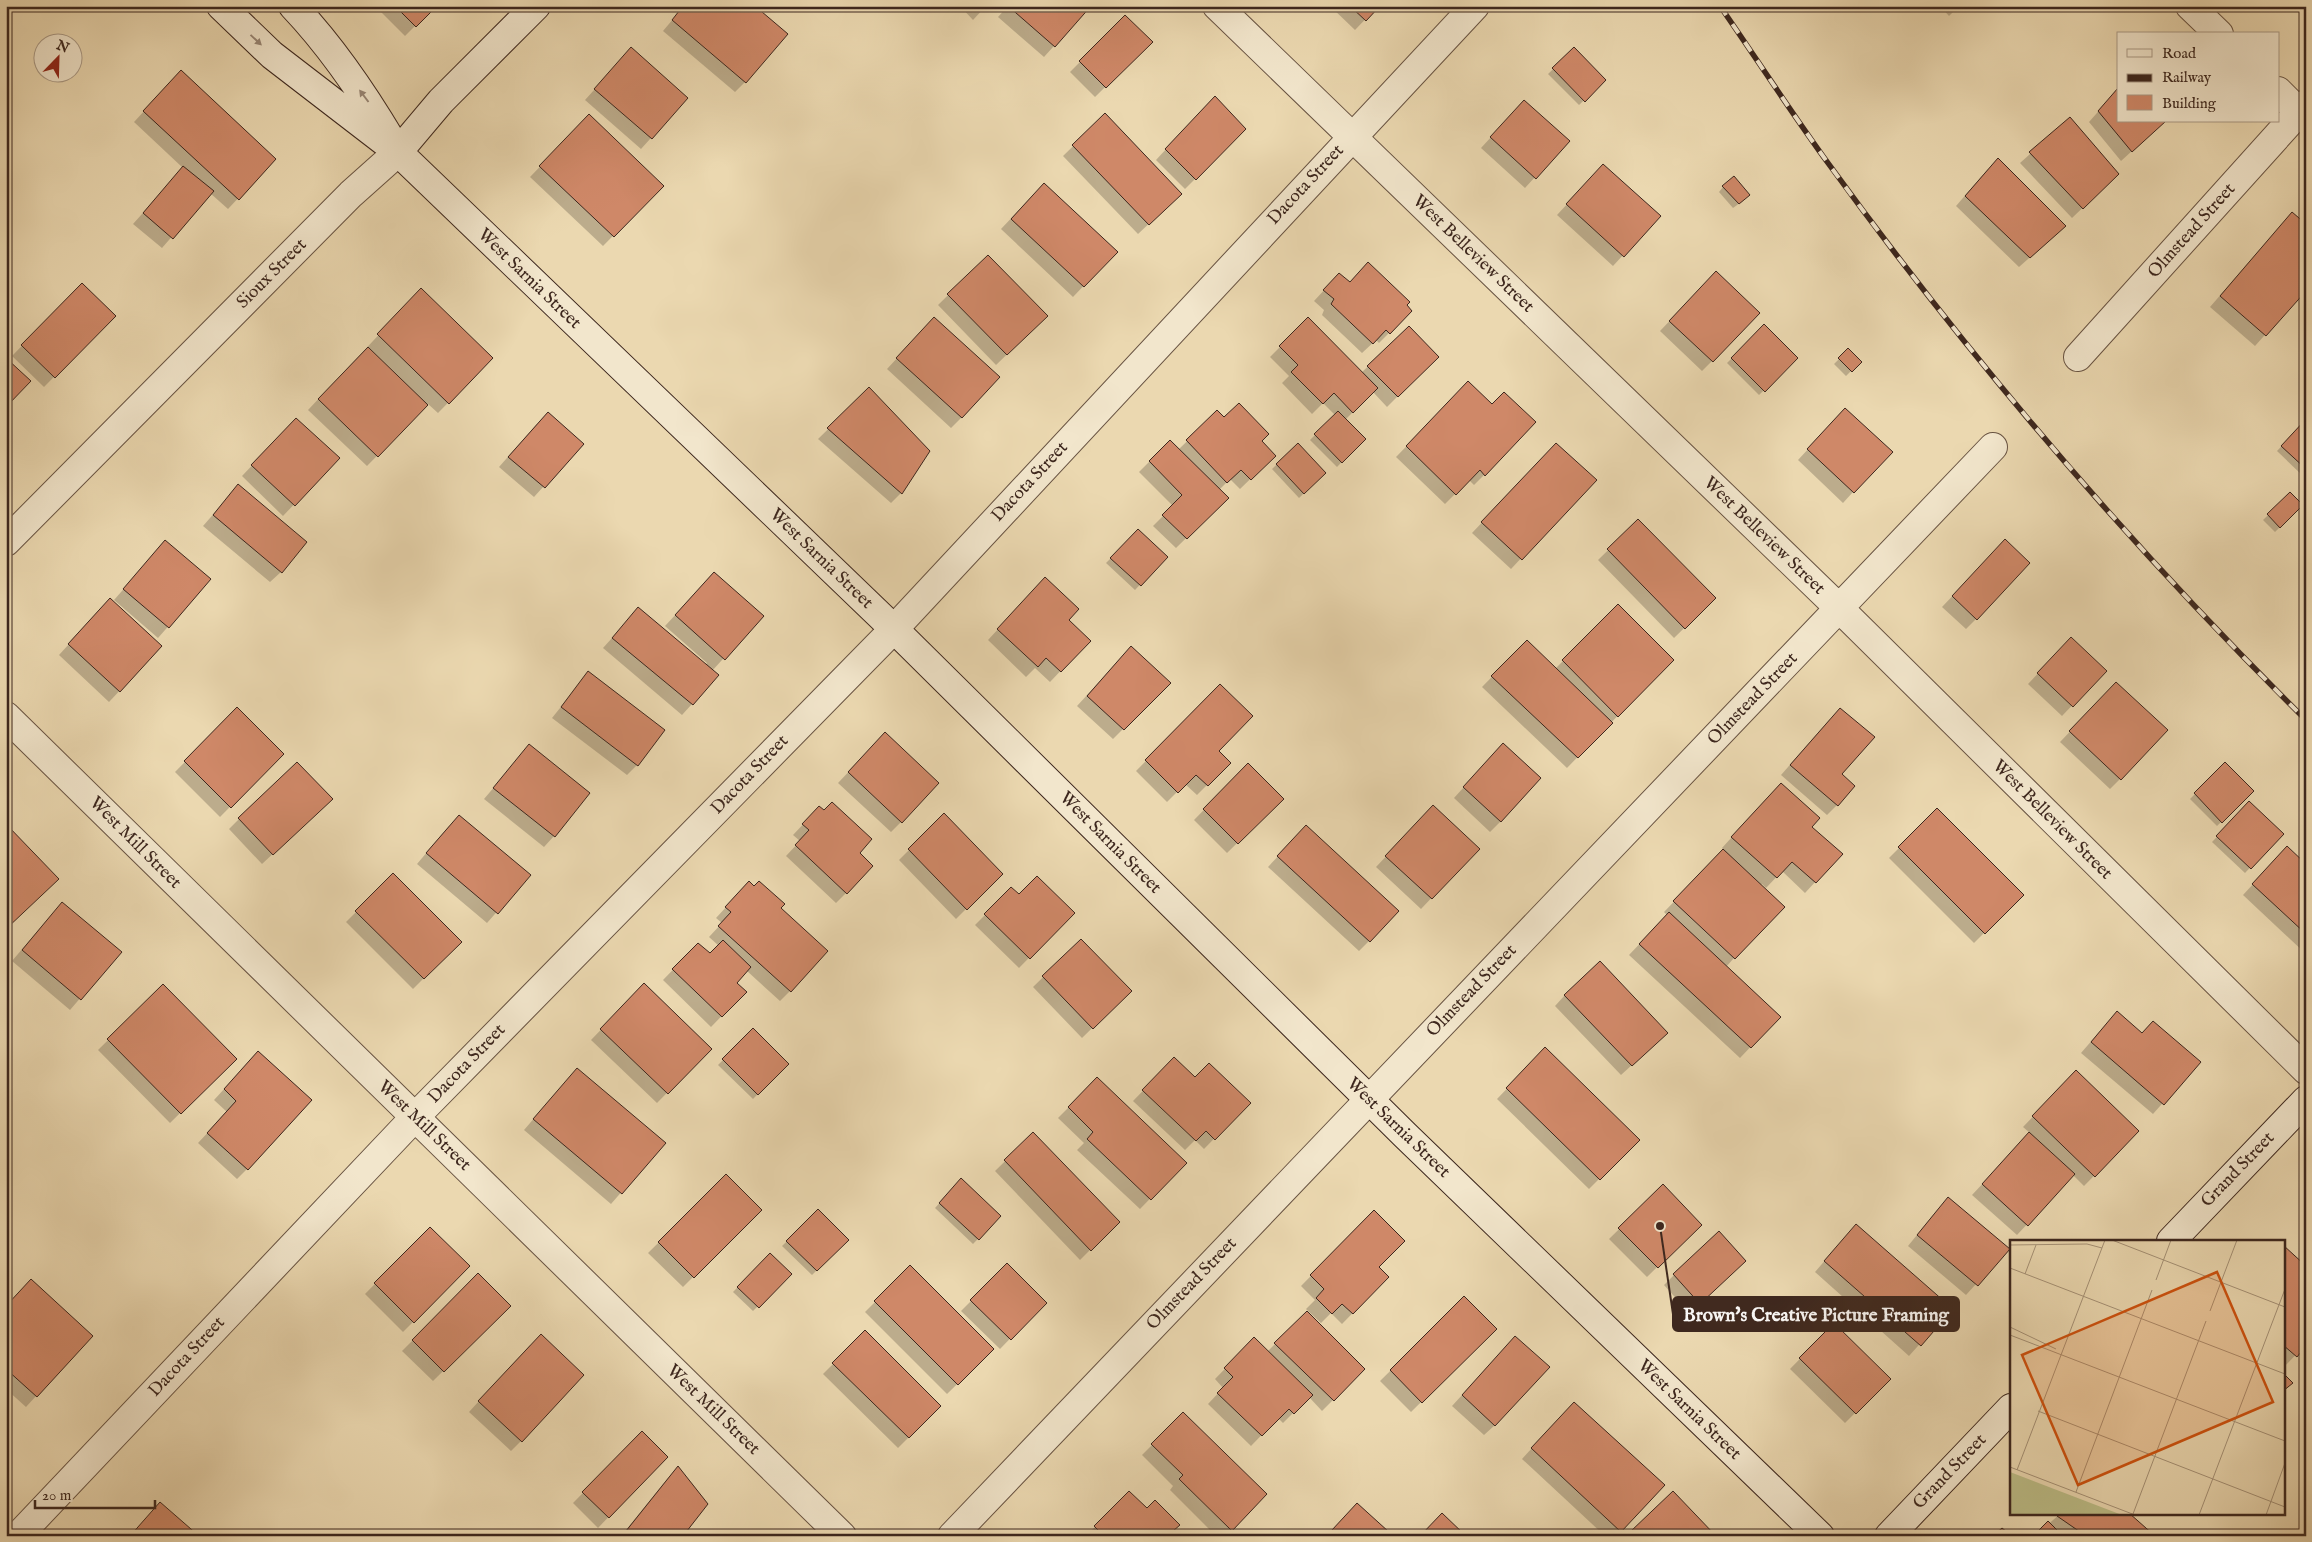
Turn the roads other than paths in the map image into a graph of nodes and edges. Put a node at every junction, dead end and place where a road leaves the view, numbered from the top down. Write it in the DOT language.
graph roads {
  1 [pos="221,6"];
  2 [pos="293,6"];
  3 [pos="536,6"];
  4 [pos="1217,6"];
  5 [pos="1475,6"];
  6 [pos="2190,6"];
  7 [pos="2217,32"];
  8 [pos="2280,93"];
  9 [pos="2303,112"];
  10 [pos="1351,136"];
  11 [pos="398,152"];
  12 [pos="2078,357"];
  13 [pos="1993,447"];
  14 [pos="6,542"];
  15 [pos="1840,609"];
  16 [pos="894,629"];
  17 [pos="6,716"];
  18 [pos="2306,1070"];
  19 [pos="1368,1099"];
  20 [pos="2306,1100"];
  21 [pos="414,1117"];
  22 [pos="2172,1240"];
  23 [pos="2010,1409"];
  24 [pos="18,1536"];
  25 [pos="842,1536"];
  26 [pos="952,1536"];
  27 [pos="1820,1536"];
  28 [pos="1889,1536"];
  1 -- 11 [label="street, West Sarnia Street, one-way"];
  11 -- 2 [label="street, West Sarnia Street, one-way"];
  3 -- 11 [label="street, Sioux Street"];
  4 -- 10 [label="street, West Belleview Street"];
  5 -- 10 [label="street, Dacota Street"];
  6 -- 7 [label="street"];
  8 -- 9 [label="street"];
  9 -- 12 [label="street, Olmstead Street"];
  10 -- 15 [label="street, West Belleview Street"];
  10 -- 16 [label="street, Dacota Street"];
  11 -- 14 [label="street, Sioux Street"];
  11 -- 16 [label="street, West Sarnia Street"];
  13 -- 15 [label="street, Olmstead Street"];
  15 -- 18 [label="street, West Belleview Street"];
  15 -- 19 [label="street, Olmstead Street"];
  16 -- 19 [label="street, West Sarnia Street"];
  16 -- 21 [label="street, Dacota Street"];
  17 -- 21 [label="street, West Mill Street"];
  19 -- 26 [label="street, Olmstead Street"];
  19 -- 27 [label="street, West Sarnia Street"];
  20 -- 22 [label="street, Grand Street"];
  21 -- 24 [label="street, Dacota Street"];
  21 -- 25 [label="street, West Mill Street"];
  23 -- 28 [label="street, Grand Street"];
}
